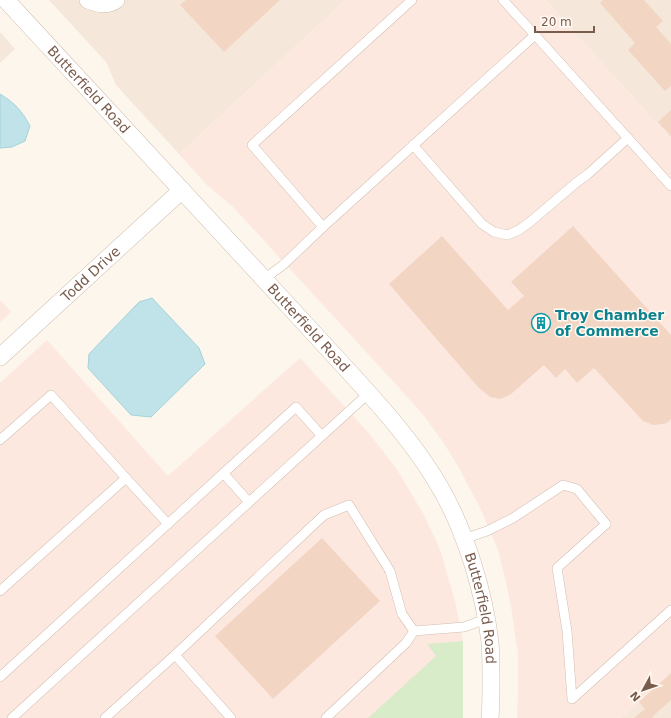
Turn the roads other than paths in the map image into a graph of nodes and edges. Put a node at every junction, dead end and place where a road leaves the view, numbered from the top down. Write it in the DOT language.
graph roads {
  1 [pos="6,0"];
  2 [pos="88,0"];
  3 [pos="116,0"];
  4 [pos="412,0"];
  5 [pos="503,0"];
  6 [pos="535,35"];
  7 [pos="628,138"];
  8 [pos="413,146"];
  9 [pos="671,186"];
  10 [pos="182,190"];
  11 [pos="323,227"];
  12 [pos="264,279"];
  13 [pos="0,358"];
  14 [pos="368,393"];
  15 [pos="321,435"];
  16 [pos="0,440"];
  17 [pos="223,473"];
  18 [pos="126,478"];
  19 [pos="248,502"];
  20 [pos="168,524"];
  21 [pos="464,539"];
  22 [pos="0,591"];
  23 [pos="671,610"];
  24 [pos="486,619"];
  25 [pos="414,631"];
  26 [pos="175,655"];
  27 [pos="0,677"];
  28 [pos="12,718"];
  29 [pos="105,718"];
  30 [pos="232,718"];
  31 [pos="326,718"];
  32 [pos="490,718"];
  1 -- 10 [label="street, Butterfield Road"];
  2 -- 3 [label="street"];
  4 -- 11 [label="lane"];
  5 -- 6 [label="lane"];
  6 -- 7 [label="lane"];
  6 -- 8 [label="lane"];
  7 -- 8 [label="lane"];
  7 -- 9 [label="lane"];
  8 -- 11 [label="lane"];
  10 -- 12 [label="street, Butterfield Road"];
  10 -- 13 [label="street, Todd Drive"];
  11 -- 12 [label="lane"];
  12 -- 14 [label="street, Butterfield Road"];
  14 -- 15 [label="lane"];
  14 -- 21 [label="street, Butterfield Road"];
  15 -- 17 [label="lane"];
  15 -- 19 [label="lane"];
  16 -- 18 [label="lane"];
  17 -- 19 [label="lane"];
  17 -- 20 [label="lane"];
  18 -- 20 [label="lane"];
  18 -- 22 [label="lane"];
  19 -- 28 [label="lane"];
  20 -- 27 [label="lane"];
  21 -- 23 [label="lane"];
  21 -- 24 [label="street, Butterfield Road"];
  24 -- 25 [label="lane"];
  24 -- 32 [label="street, Butterfield Road"];
  25 -- 26 [label="lane"];
  25 -- 31 [label="lane"];
  26 -- 29 [label="lane"];
  26 -- 30 [label="lane"];
}
